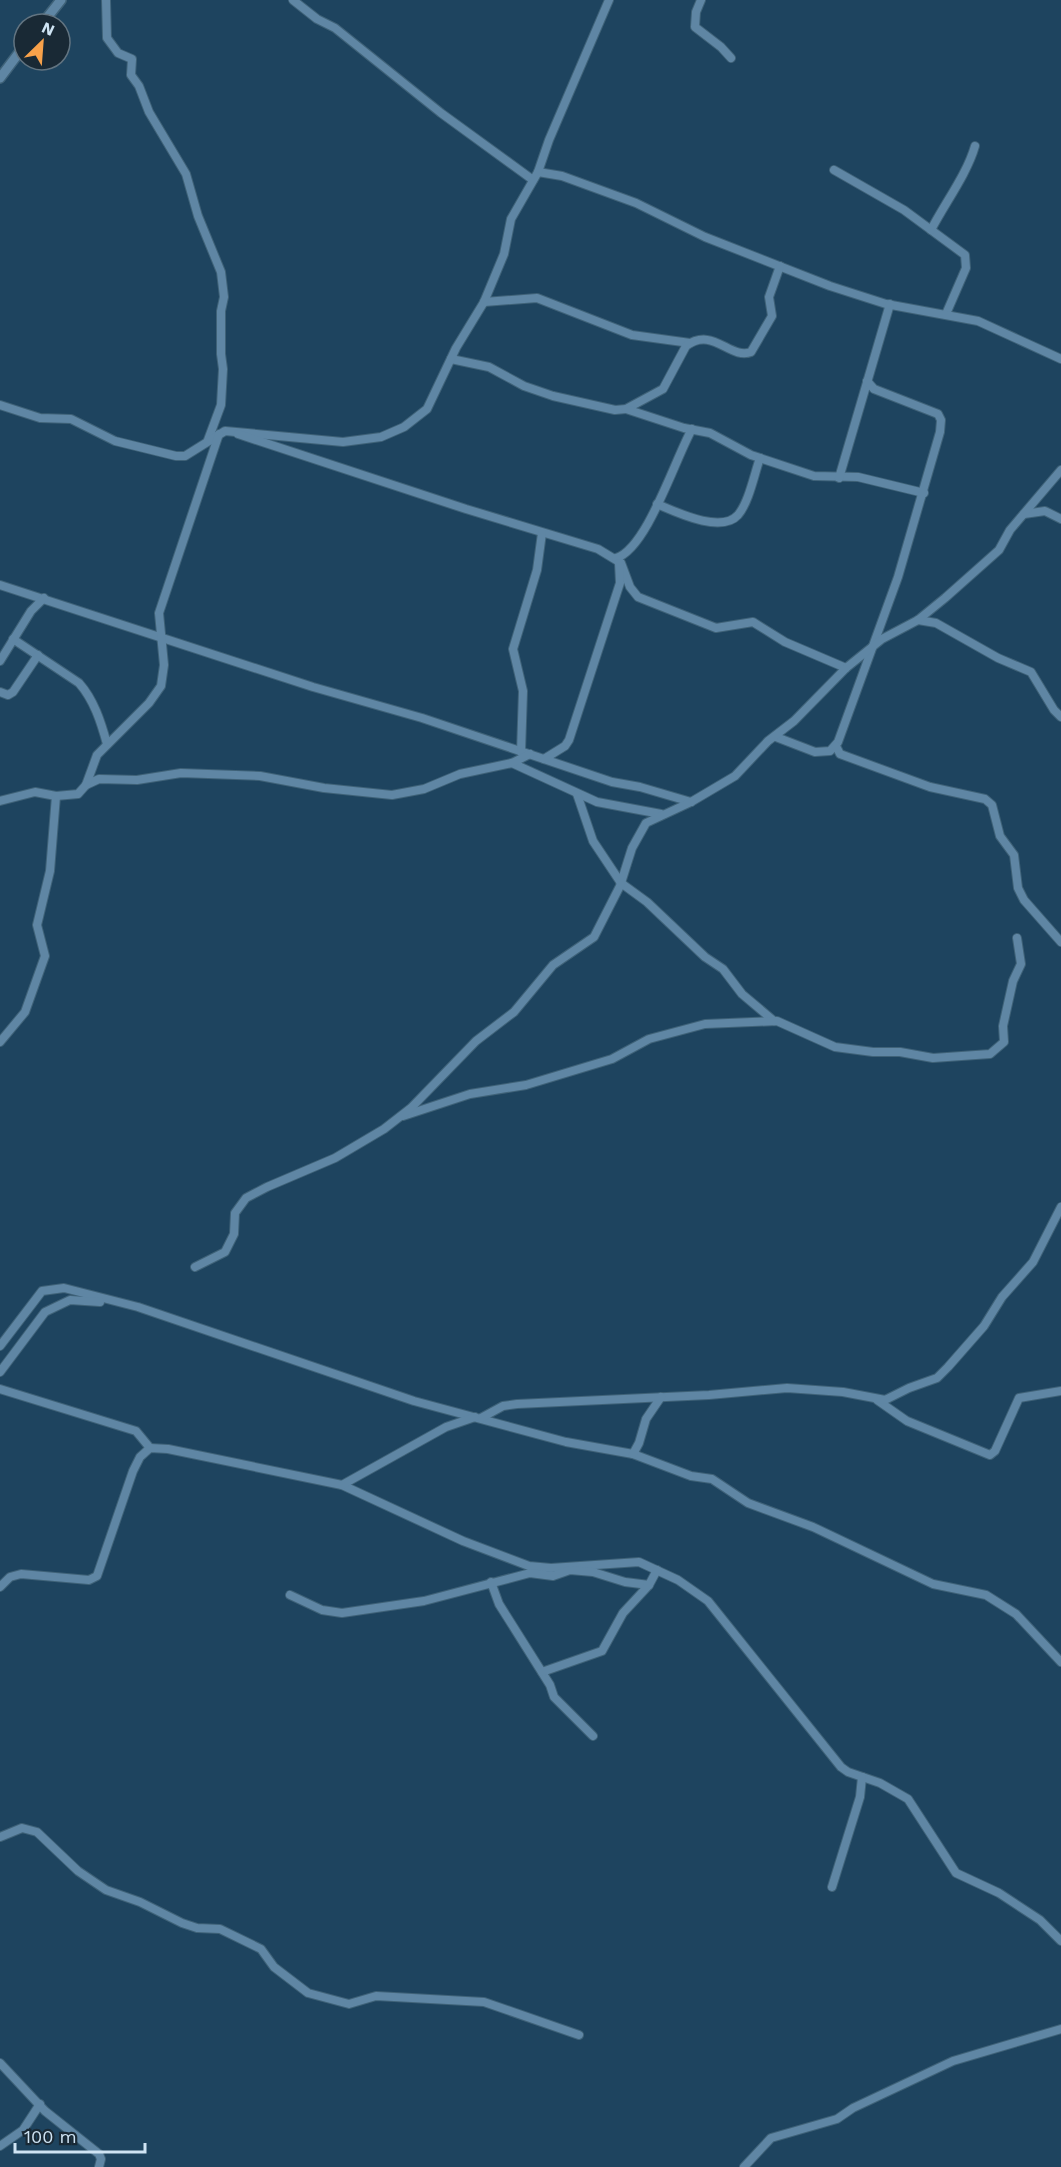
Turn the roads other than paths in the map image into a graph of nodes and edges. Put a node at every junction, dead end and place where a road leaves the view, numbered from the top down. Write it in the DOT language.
graph roads {
  1 [pos="61,0"];
  2 [pos="106,0"];
  3 [pos="293,0"];
  4 [pos="609,0"];
  5 [pos="701,0"];
  6 [pos="52,12"];
  7 [pos="731,58"];
  8 [pos="12,62"];
  9 [pos="0,78"];
  10 [pos="975,146"];
  11 [pos="834,170"];
  12 [pos="538,172"];
  13 [pos="533,180"];
  14 [pos="931,231"];
  15 [pos="780,266"];
  16 [pos="483,302"];
  17 [pos="890,304"];
  18 [pos="946,314"];
  19 [pos="690,343"];
  20 [pos="451,359"];
  21 [pos="1061,359"];
  22 [pos="867,381"];
  23 [pos="0,405"];
  24 [pos="626,409"];
  25 [pos="692,429"];
  26 [pos="231,431"];
  27 [pos="219,434"];
  28 [pos="208,441"];
  29 [pos="760,458"];
  30 [pos="1061,470"];
  31 [pos="839,478"];
  32 [pos="924,493"];
  33 [pos="657,504"];
  34 [pos="1023,514"];
  35 [pos="1061,519"];
  36 [pos="542,533"];
  37 [pos="617,559"];
  38 [pos="0,585"];
  39 [pos="44,598"];
  40 [pos="918,620"];
  41 [pos="161,636"];
  42 [pos="13,639"];
  43 [pos="873,648"];
  44 [pos="38,655"];
  45 [pos="0,661"];
  46 [pos="846,668"];
  47 [pos="0,692"];
  48 [pos="1061,717"];
  49 [pos="776,737"];
  50 [pos="107,744"];
  51 [pos="836,746"];
  52 [pos="521,752"];
  53 [pos="530,754"];
  54 [pos="544,759"];
  55 [pos="512,763"];
  56 [pos="86,785"];
  57 [pos="577,794"];
  58 [pos="56,796"];
  59 [pos="0,801"];
  60 [pos="691,802"];
  61 [pos="663,814"];
  62 [pos="621,883"];
  63 [pos="1017,938"];
  64 [pos="1061,942"];
  65 [pos="774,1021"];
  66 [pos="0,1042"];
  67 [pos="401,1117"];
  68 [pos="1061,1207"];
  69 [pos="195,1267"];
  70 [pos="138,1307"];
  71 [pos="0,1346"];
  72 [pos="0,1372"];
  73 [pos="0,1389"];
  74 [pos="1061,1391"];
  75 [pos="661,1397"];
  76 [pos="877,1400"];
  77 [pos="479,1418"];
  78 [pos="150,1448"];
  79 [pos="633,1454"];
  80 [pos="342,1485"];
  81 [pos="657,1570"];
  82 [pos="491,1582"];
  83 [pos="649,1585"];
  84 [pos="0,1587"];
  85 [pos="290,1595"];
  86 [pos="1061,1662"];
  87 [pos="542,1672"];
  88 [pos="593,1736"];
  89 [pos="862,1777"];
  90 [pos="0,1837"];
  91 [pos="832,1887"];
  92 [pos="1061,1941"];
  93 [pos="1061,2029"];
  94 [pos="579,2036"];
  95 [pos="0,2063"];
  96 [pos="40,2104"];
  97 [pos="0,2146"];
  98 [pos="99,2167"];
  99 [pos="744,2167"];
  1 -- 6 [label="street"];
  2 -- 28 [label="street"];
  3 -- 13 [label="street"];
  4 -- 12 [label="street"];
  5 -- 7 [label="street"];
  8 -- 9 [label="street"];
  10 -- 14 [label="street"];
  11 -- 14 [label="street"];
  12 -- 13 [label="street"];
  12 -- 15 [label="street"];
  13 -- 16 [label="street"];
  14 -- 18 [label="street"];
  15 -- 17 [label="street"];
  15 -- 19 [label="street"];
  16 -- 19 [label="street"];
  16 -- 20 [label="street"];
  17 -- 18 [label="street"];
  17 -- 22 [label="street"];
  18 -- 21 [label="street"];
  19 -- 24 [label="street"];
  20 -- 24 [label="street"];
  20 -- 26 [label="street"];
  22 -- 31 [label="street"];
  22 -- 32 [label="street"];
  23 -- 28 [label="street"];
  24 -- 25 [label="street"];
  25 -- 29 [label="street"];
  25 -- 33 [label="street"];
  26 -- 27 [label="street"];
  26 -- 36 [label="street"];
  27 -- 28 [label="street"];
  27 -- 41 [label="street"];
  29 -- 31 [label="street"];
  29 -- 33 [label="street"];
  30 -- 34 [label="street"];
  31 -- 32 [label="street"];
  32 -- 43 [label="street"];
  33 -- 37 [label="street"];
  34 -- 35 [label="street"];
  34 -- 40 [label="street"];
  36 -- 37 [label="street"];
  36 -- 52 [label="street"];
  37 -- 46 [label="street"];
  37 -- 54 [label="street"];
  38 -- 39 [label="street"];
  39 -- 41 [label="street"];
  39 -- 42 [label="street"];
  40 -- 43 [label="street"];
  40 -- 48 [label="street"];
  41 -- 50 [label="street"];
  41 -- 52 [label="street"];
  42 -- 44 [label="street"];
  42 -- 45 [label="street"];
  43 -- 46 [label="street"];
  43 -- 51 [label="street"];
  44 -- 47 [label="street"];
  44 -- 50 [label="street"];
  46 -- 49 [label="street"];
  49 -- 51 [label="street"];
  49 -- 60 [label="street"];
  50 -- 56 [label="street"];
  51 -- 64 [label="street"];
  52 -- 53 [label="street"];
  53 -- 54 [label="street"];
  53 -- 55 [label="street"];
  54 -- 60 [label="street"];
  55 -- 56 [label="street"];
  55 -- 57 [label="street"];
  56 -- 58 [label="street"];
  57 -- 61 [label="street"];
  57 -- 62 [label="street"];
  58 -- 59 [label="street"];
  58 -- 66 [label="street"];
  60 -- 61 [label="street"];
  61 -- 62 [label="street"];
  62 -- 65 [label="street"];
  62 -- 67 [label="street"];
  63 -- 65 [label="street"];
  65 -- 67 [label="street"];
  67 -- 69 [label="street"];
  68 -- 76 [label="street"];
  70 -- 71 [label="street"];
  70 -- 72 [label="street"];
  70 -- 77 [label="street"];
  73 -- 78 [label="street"];
  74 -- 76 [label="street"];
  75 -- 76 [label="street"];
  75 -- 77 [label="street"];
  75 -- 79 [label="street"];
  77 -- 79 [label="street"];
  77 -- 80 [label="street"];
  78 -- 80 [label="street"];
  78 -- 84 [label="street"];
  79 -- 86 [label="street"];
  80 -- 81 [label="street"];
  81 -- 83 [label="street"];
  81 -- 89 [label="street"];
  82 -- 83 [label="street"];
  82 -- 85 [label="street"];
  82 -- 87 [label="street"];
  83 -- 87 [label="street"];
  87 -- 88 [label="street"];
  89 -- 91 [label="street"];
  89 -- 92 [label="street"];
  90 -- 94 [label="street"];
  93 -- 99 [label="street"];
  95 -- 96 [label="street"];
  96 -- 97 [label="street"];
  96 -- 98 [label="street"];
}
